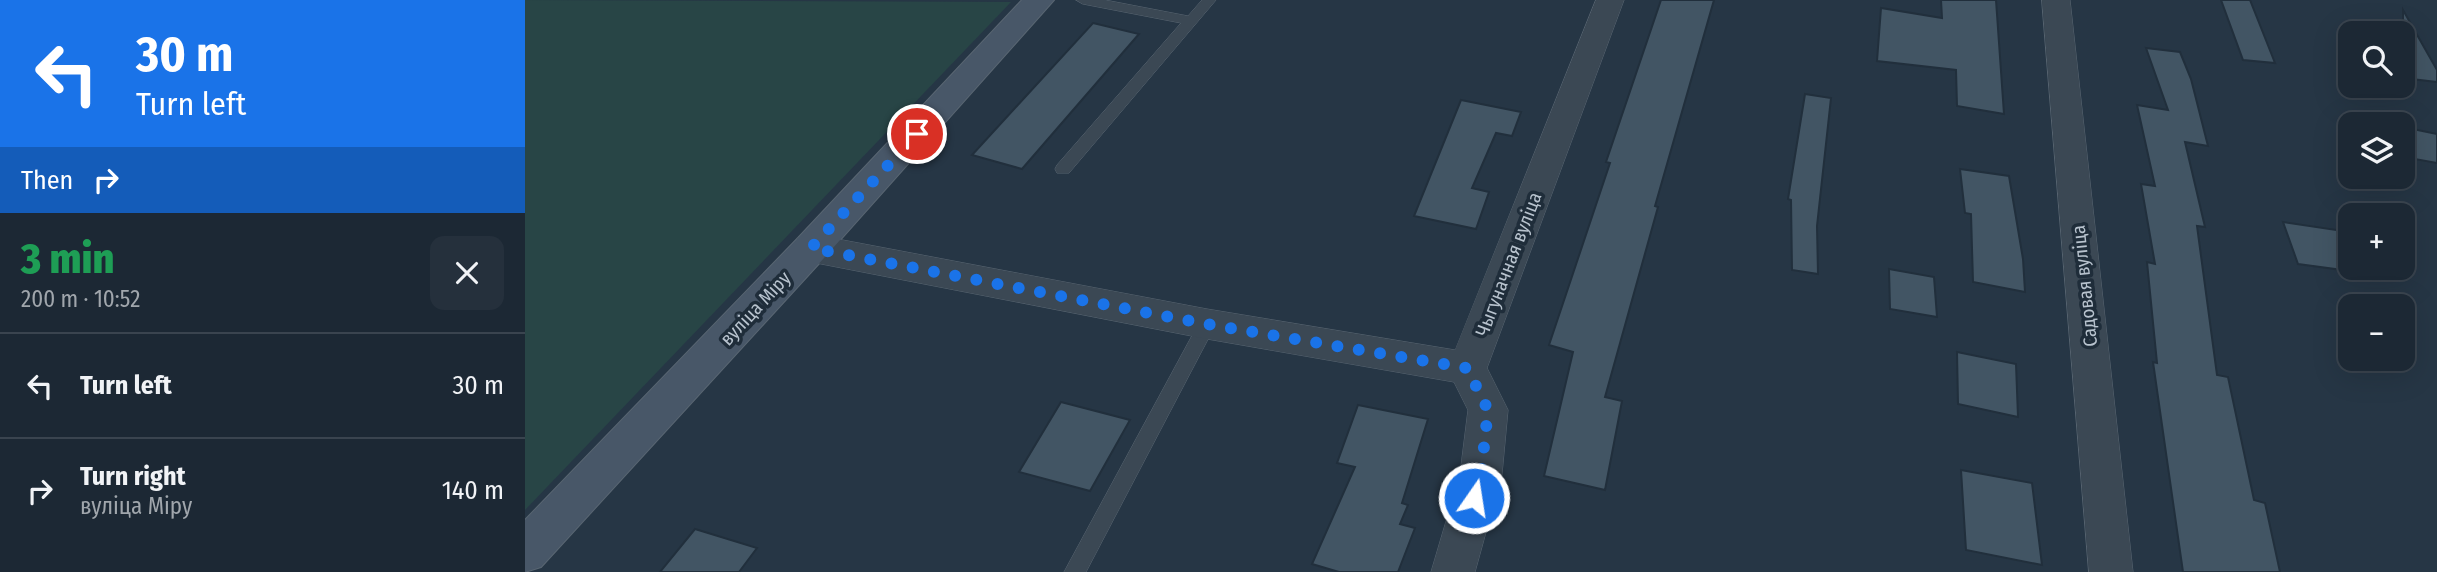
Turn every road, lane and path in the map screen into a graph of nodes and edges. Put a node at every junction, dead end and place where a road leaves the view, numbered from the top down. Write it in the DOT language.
graph roads {
  1 [pos="1039,0"];
  2 [pos="1083,0"];
  3 [pos="1209,0"];
  4 [pos="1609,0"];
  5 [pos="2056,0"];
  6 [pos="1191,21"];
  7 [pos="1063,169"];
  8 [pos="811,248"];
  9 [pos="1206,324"];
  10 [pos="1467,368"];
  11 [pos="525,552"];
  12 [pos="1075,572"];
  13 [pos="1453,572"];
  14 [pos="2111,572"];
  1 -- 8 [label="street, вуліца Міру"];
  2 -- 6 [label="lane"];
  3 -- 6 [label="lane"];
  4 -- 10 [label="street, Чыгуначная вуліца"];
  5 -- 14 [label="street, Садовая вуліца"];
  6 -- 7 [label="lane"];
  8 -- 9 [label="street"];
  8 -- 11 [label="street, вуліца Міру"];
  9 -- 10 [label="street"];
  9 -- 12 [label="lane"];
  10 -- 13 [label="street"];
}
